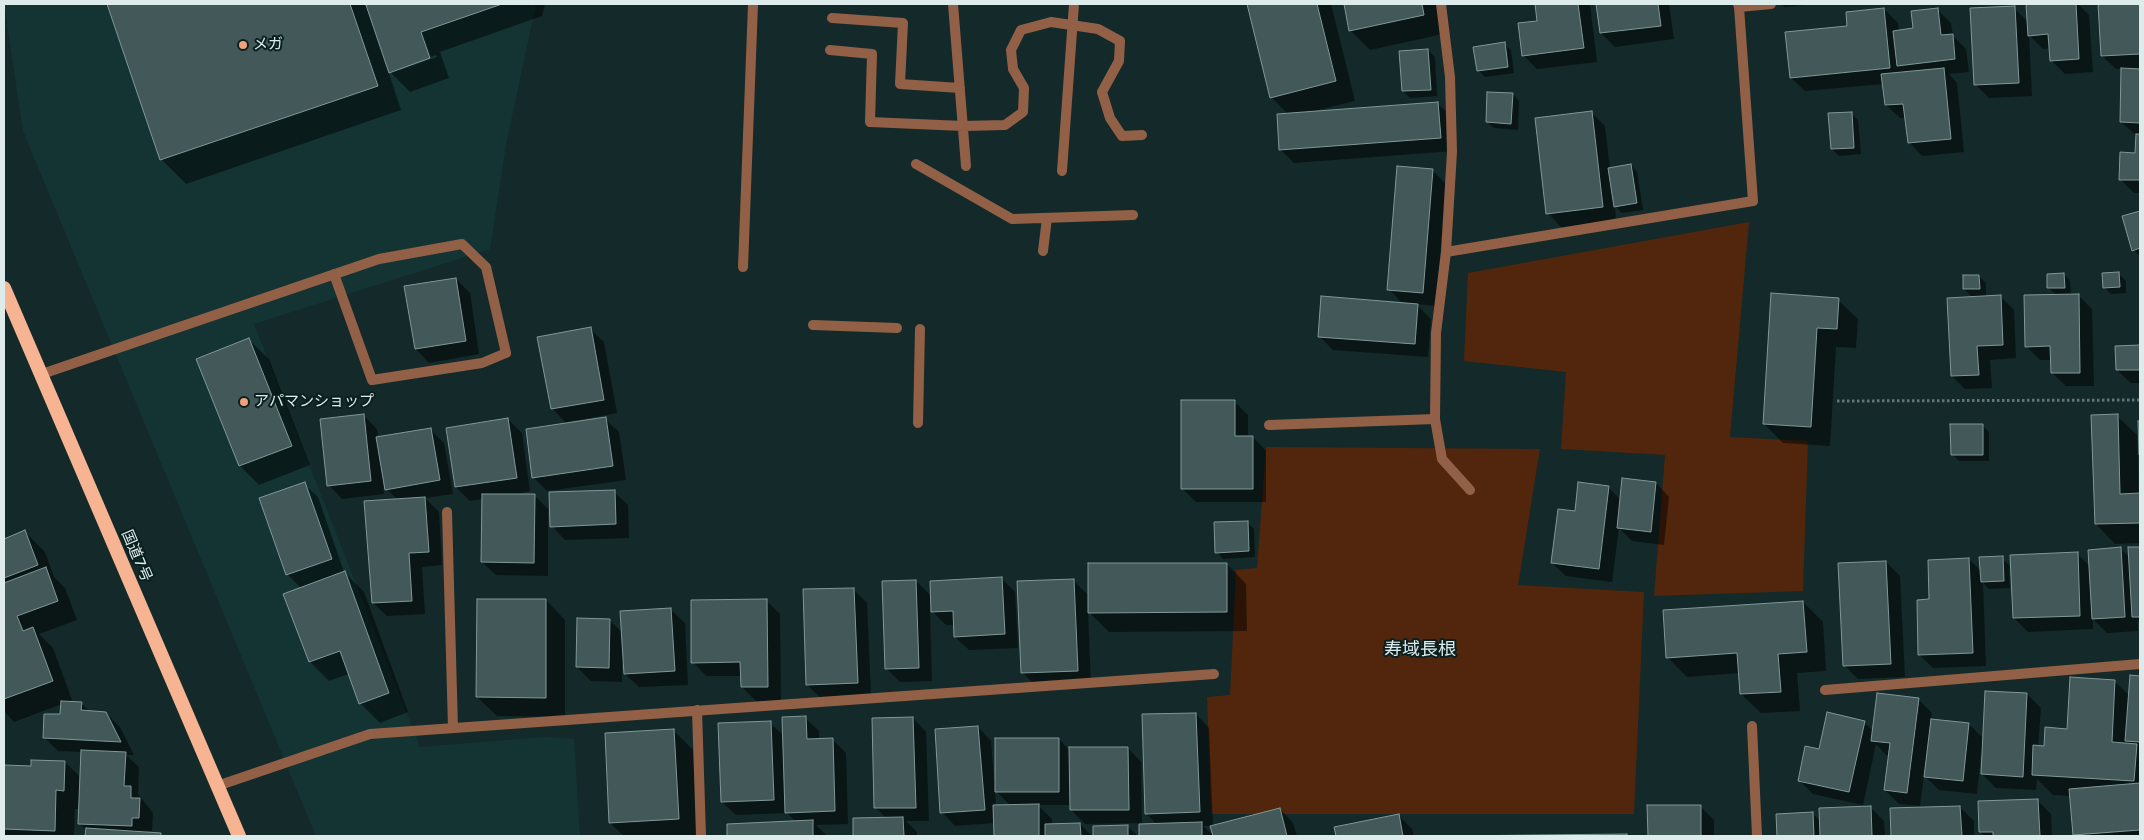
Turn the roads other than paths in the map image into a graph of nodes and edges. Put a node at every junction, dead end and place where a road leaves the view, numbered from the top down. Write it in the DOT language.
graph roads {
  1 [pos="753,4"];
  2 [pos="953,4"];
  3 [pos="1074,4"];
  4 [pos="1440,4"];
  5 [pos="1771,4"];
  6 [pos="1739,5"];
  7 [pos="832,18"];
  8 [pos="1071,25"];
  9 [pos="830,50"];
  10 [pos="960,88"];
  11 [pos="963,126"];
  12 [pos="1142,135"];
  13 [pos="916,164"];
  14 [pos="966,166"];
  15 [pos="1062,171"];
  16 [pos="1133,216"];
  17 [pos="1046,218"];
  18 [pos="1043,251"];
  19 [pos="1446,252"];
  20 [pos="743,267"];
  21 [pos="334,274"];
  22 [pos="4,288"];
  23 [pos="813,325"];
  24 [pos="897,328"];
  25 [pos="920,329"];
  26 [pos="42,374"];
  27 [pos="1435,419"];
  28 [pos="918,424"];
  29 [pos="1270,425"];
  30 [pos="1470,490"];
  31 [pos="447,512"];
  32 [pos="2140,664"];
  33 [pos="1214,674"];
  34 [pos="1825,690"];
  35 [pos="697,710"];
  36 [pos="1752,726"];
  37 [pos="452,728"];
  38 [pos="217,786"];
  39 [pos="239,836"];
  40 [pos="700,836"];
  41 [pos="1757,836"];
  1 -- 20 [label="street"];
  2 -- 10 [label="street"];
  3 -- 8 [label="street"];
  4 -- 19 [label="street"];
  5 -- 6 [label="street"];
  6 -- 19 [label="street"];
  7 -- 10 [label="street"];
  8 -- 11 [label="street"];
  8 -- 12 [label="street"];
  8 -- 15 [label="street"];
  9 -- 11 [label="street"];
  10 -- 11 [label="street"];
  11 -- 14 [label="street"];
  13 -- 17 [label="street"];
  16 -- 17 [label="street"];
  17 -- 18 [label="street"];
  19 -- 27 [label="street"];
  21 -- 21 [label="street"];
  21 -- 26 [label="street"];
  22 -- 26 [label="highway, 国道7号"];
  23 -- 24 [label="street"];
  25 -- 28 [label="street"];
  26 -- 38 [label="highway, 国道7号"];
  27 -- 29 [label="street"];
  27 -- 30 [label="street"];
  31 -- 37 [label="street"];
  32 -- 34 [label="street"];
  33 -- 35 [label="street"];
  35 -- 37 [label="street"];
  35 -- 40 [label="street"];
  36 -- 41 [label="street"];
  37 -- 38 [label="street"];
  38 -- 39 [label="highway, 国道7号"];
}
